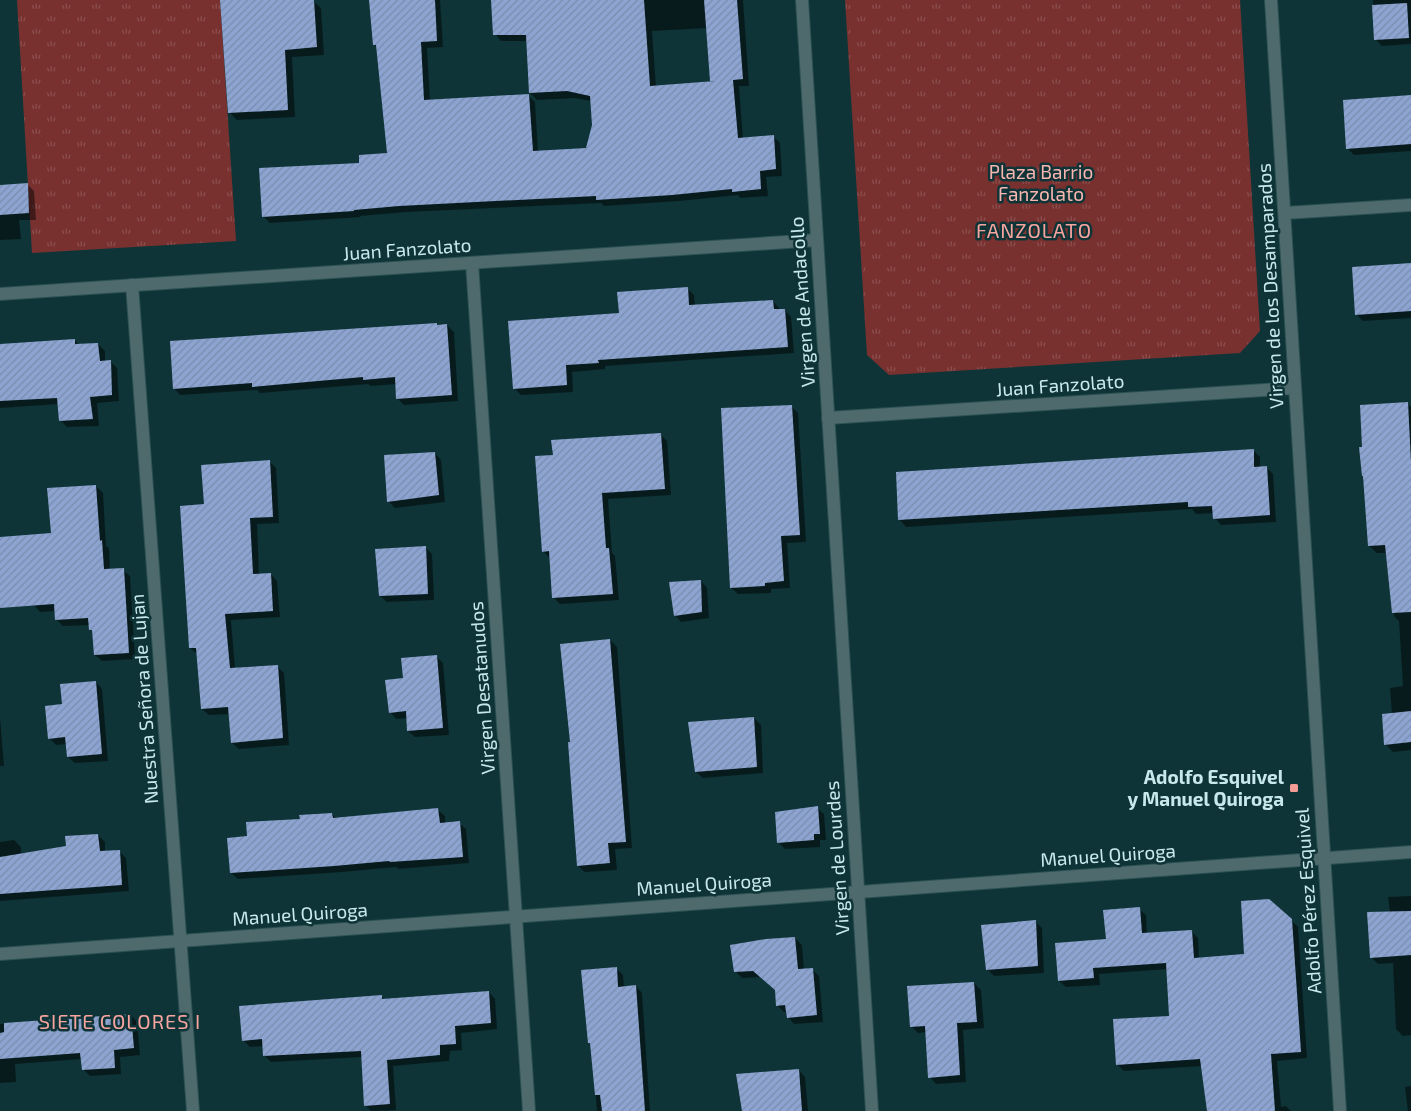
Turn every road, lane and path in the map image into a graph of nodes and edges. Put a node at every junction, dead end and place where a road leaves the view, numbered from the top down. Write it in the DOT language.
graph roads {
  1 [pos="802,0"];
  2 [pos="1272,0"];
  3 [pos="1411,205"];
  4 [pos="1285,213"];
  5 [pos="817,240"];
  6 [pos="472,263"];
  7 [pos="132,285"];
  8 [pos="0,294"];
  9 [pos="1295,388"];
  10 [pos="828,418"];
  11 [pos="1307,569"];
  12 [pos="840,602"];
  13 [pos="1411,852"];
  14 [pos="1324,858"];
  15 [pos="858,892"];
  16 [pos="516,917"];
  17 [pos="181,941"];
  18 [pos="0,954"];
  19 [pos="194,1111"];
  20 [pos="529,1111"];
  21 [pos="872,1111"];
  22 [pos="1340,1111"];
  1 -- 5 [label="street, Virgen de Andacollo"];
  2 -- 4 [label="street, Virgen de los Desamparados"];
  3 -- 4 [label="street"];
  4 -- 9 [label="street, Virgen de los Desamparados"];
  5 -- 6 [label="street, Juan Fanzolato"];
  5 -- 10 [label="street, Virgen de Andacollo"];
  6 -- 7 [label="street, Juan Fanzolato"];
  6 -- 16 [label="street, Virgen Desatanudos"];
  7 -- 8 [label="street, Juan Fanzolato"];
  7 -- 17 [label="street, Nuestra Señora de Lujan"];
  9 -- 10 [label="street, Juan Fanzolato"];
  9 -- 11 [label="street, Virgen de los Desamparados"];
  10 -- 12 [label="street, Virgen de Andacollo"];
  11 -- 14 [label="street, Adolfo Pérez Esquivel"];
  12 -- 15 [label="street, Virgen de Lourdes"];
  13 -- 14 [label="street, Manuel Quiroga"];
  14 -- 15 [label="street, Manuel Quiroga"];
  14 -- 22 [label="street, Adolfo Pérez Esquivel"];
  15 -- 16 [label="street, Manuel Quiroga"];
  15 -- 21 [label="street, Virgen de Lourdes"];
  16 -- 17 [label="street, Manuel Quiroga"];
  16 -- 20 [label="street, Virgen Desatanudos"];
  17 -- 18 [label="street, Manuel Quiroga"];
  17 -- 19 [label="street, Nuestra Señora de Lujan"];
}
